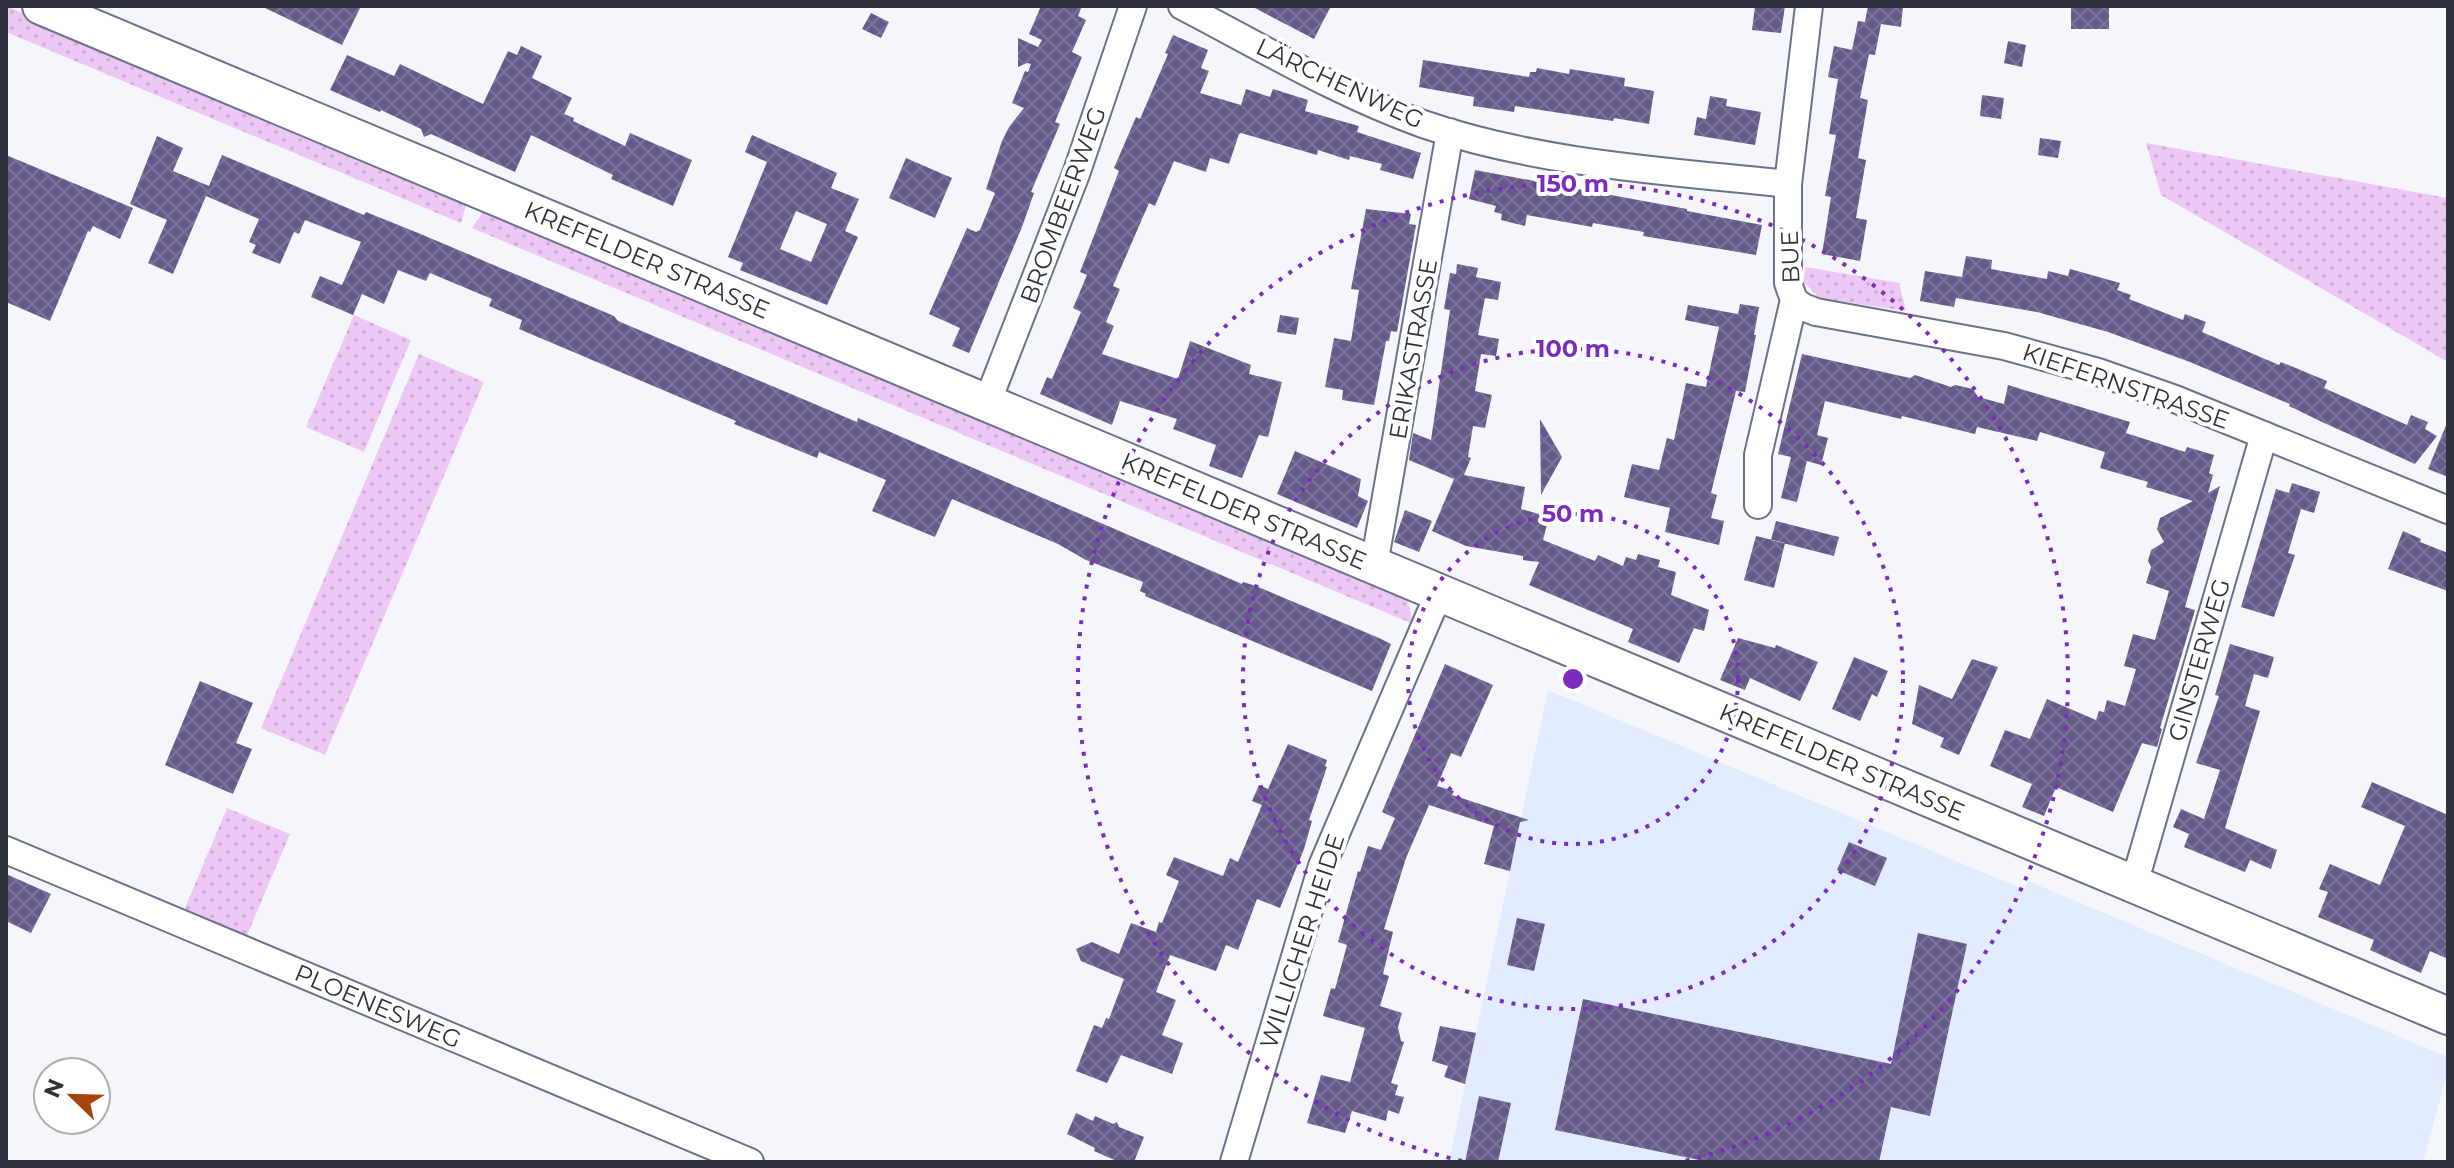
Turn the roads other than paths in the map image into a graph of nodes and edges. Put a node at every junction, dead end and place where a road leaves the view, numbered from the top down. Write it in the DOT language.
graph roads {
  1 [pos="41,6"];
  2 [pos="1133,6"];
  3 [pos="1182,6"];
  4 [pos="1809,6"];
  5 [pos="88,15"];
  6 [pos="1450,132"];
  7 [pos="1788,184"];
  8 [pos="1794,300"];
  9 [pos="987,403"];
  10 [pos="2264,435"];
  11 [pos="1758,505"];
  12 [pos="2448,510"];
  13 [pos="1374,565"];
  14 [pos="1439,593"];
  15 [pos="6,850"];
  16 [pos="2126,881"];
  17 [pos="2448,1016"];
  18 [pos="750,1162"];
  19 [pos="1234,1162"];
  1 -- 5 [label="main road, KREFELDER STRASSE"];
  2 -- 9 [label="street, BROMBEERWEG"];
  3 -- 6 [label="street, LÄRCHENWEG"];
  4 -- 7 [label="street, BUE"];
  5 -- 9 [label="main road, KREFELDER STRASSE"];
  6 -- 7 [label="street, LÄRCHENWEG"];
  6 -- 13 [label="street, ERIKASTRASSE"];
  7 -- 8 [label="street, BUE"];
  8 -- 10 [label="street, KIEFERNSTRASSE"];
  8 -- 11 [label="street, BUE"];
  9 -- 13 [label="main road, KREFELDER STRASSE"];
  10 -- 12 [label="street, KIEFERNSTRASSE"];
  10 -- 16 [label="street, GINSTERWEG"];
  13 -- 14 [label="main road, KREFELDER STRASSE"];
  14 -- 16 [label="main road, KREFELDER STRASSE"];
  14 -- 19 [label="street, WILLICHER HEIDE"];
  15 -- 18 [label="street, PLOENESWEG"];
  16 -- 17 [label="main road, KREFELDER STRASSE"];
}
